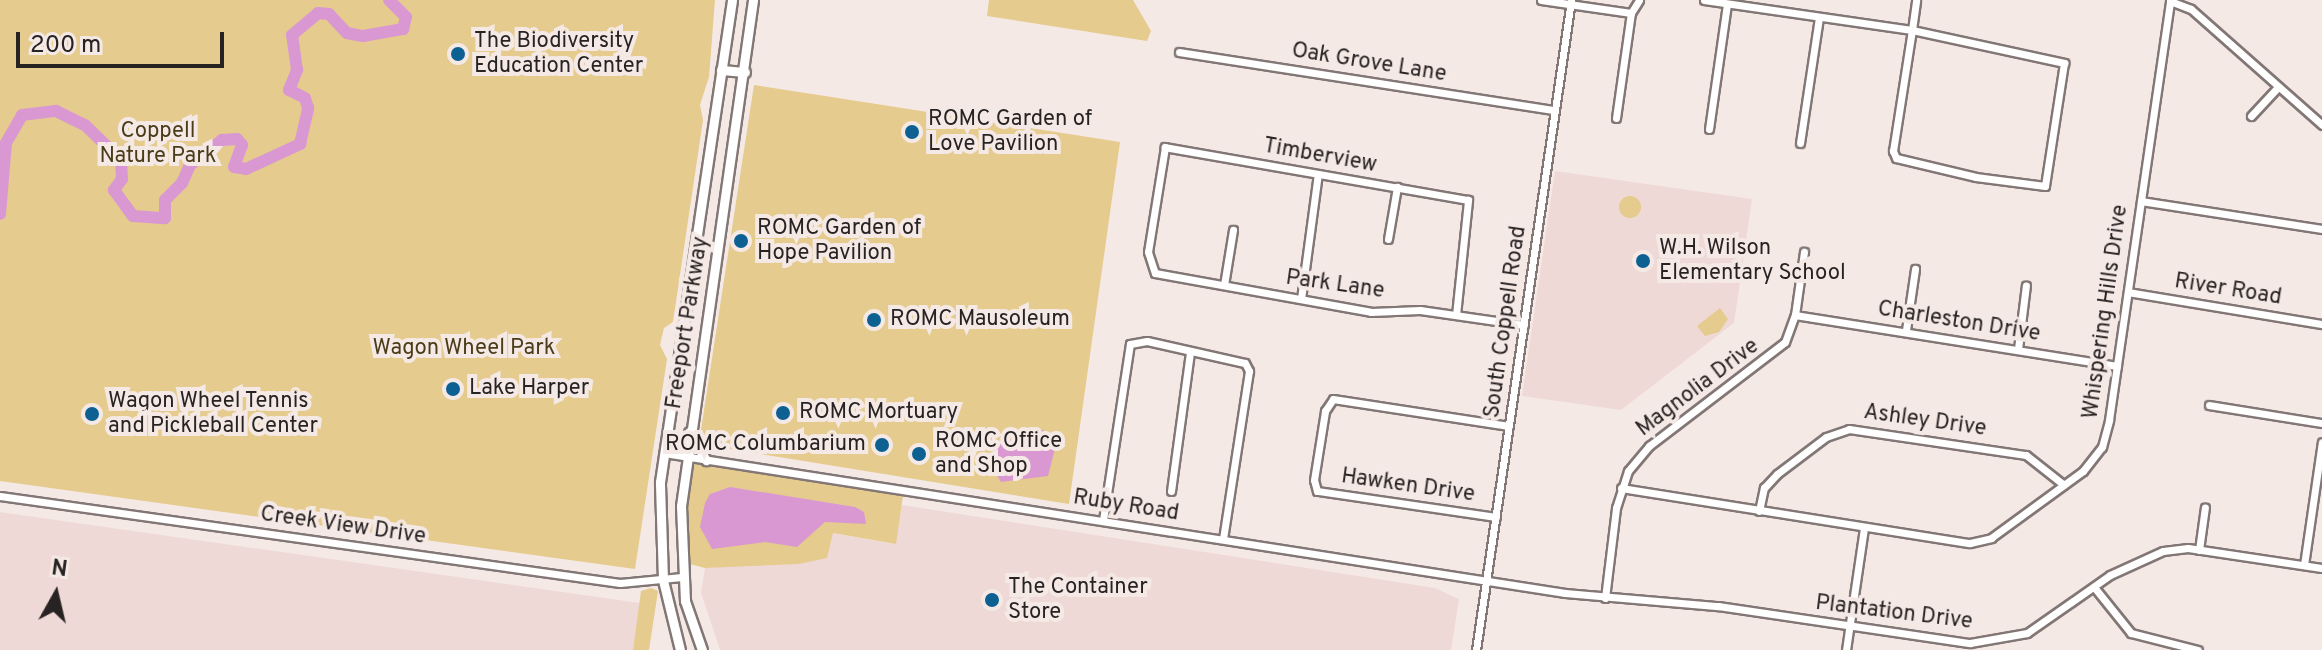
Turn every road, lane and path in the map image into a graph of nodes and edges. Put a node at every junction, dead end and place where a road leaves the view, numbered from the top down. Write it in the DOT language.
graph roads {
  1 [pos="732,0"];
  2 [pos="753,0"];
  3 [pos="1541,0"];
  4 [pos="1639,0"];
  5 [pos="1704,0"];
  6 [pos="1916,0"];
  7 [pos="2170,0"];
  8 [pos="1571,2"];
  9 [pos="1727,4"];
  10 [pos="1631,13"];
  11 [pos="1819,17"];
  12 [pos="1912,30"];
  13 [pos="1179,52"];
  14 [pos="721,70"];
  15 [pos="745,72"];
  16 [pos="2278,87"];
  17 [pos="1555,110"];
  18 [pos="2251,116"];
  19 [pos="1616,118"];
  20 [pos="2322,125"];
  21 [pos="1709,129"];
  22 [pos="1800,143"];
  23 [pos="1318,174"];
  24 [pos="1397,187"];
  25 [pos="2141,201"];
  26 [pos="2322,229"];
  27 [pos="1233,230"];
  28 [pos="1388,239"];
  29 [pos="1804,252"];
  30 [pos="1148,261"];
  31 [pos="1915,269"];
  32 [pos="1224,285"];
  33 [pos="2026,285"];
  34 [pos="2128,292"];
  35 [pos="1301,299"];
  36 [pos="1456,315"];
  37 [pos="1795,315"];
  38 [pos="2322,324"];
  39 [pos="1524,325"];
  40 [pos="1906,330"];
  41 [pos="684,337"];
  42 [pos="704,345"];
  43 [pos="2018,349"];
  44 [pos="682,350"];
  45 [pos="1190,352"];
  46 [pos="2117,366"];
  47 [pos="2209,405"];
  48 [pos="2322,423"];
  49 [pos="1509,426"];
  50 [pos="689,431"];
  51 [pos="2322,442"];
  52 [pos="664,453"];
  53 [pos="685,456"];
  54 [pos="706,460"];
  55 [pos="2064,485"];
  56 [pos="1621,488"];
  57 [pos="1171,491"];
  58 [pos="0,496"];
  59 [pos="2205,507"];
  60 [pos="1759,511"];
  61 [pos="1496,517"];
  62 [pos="1103,520"];
  63 [pos="1864,528"];
  64 [pos="1223,539"];
  65 [pos="2199,550"];
  66 [pos="2304,565"];
  67 [pos="2322,568"];
  68 [pos="682,577"];
  69 [pos="1487,579"];
  70 [pos="663,580"];
  71 [pos="2094,587"];
  72 [pos="1605,598"];
  73 [pos="1849,626"];
  74 [pos="2162,647"];
  75 [pos="680,650"];
  76 [pos="702,650"];
  77 [pos="1476,650"];
  78 [pos="1846,650"];
  79 [pos="2198,650"];
  1 -- 14 [label="main road, Freeport Parkway"];
  2 -- 15 [label="main road, Freeport Parkway"];
  3 -- 8 [label="street"];
  4 -- 10 [label="street"];
  5 -- 9 [label="street"];
  6 -- 12 [label="street"];
  7 -- 16 [label="street"];
  7 -- 25 [label="street, Whispering Hills Drive"];
  8 -- 10 [label="street"];
  8 -- 17 [label="street, South Coppell Road"];
  9 -- 11 [label="street"];
  9 -- 21 [label="street"];
  10 -- 19 [label="street"];
  11 -- 12 [label="street"];
  11 -- 22 [label="street"];
  12 -- 12 [label="street"];
  13 -- 17 [label="street, Oak Grove Lane"];
  14 -- 15 [label="main road"];
  14 -- 41 [label="main road, Freeport Parkway"];
  15 -- 42 [label="main road, Freeport Parkway"];
  16 -- 18 [label="street"];
  16 -- 20 [label="street"];
  17 -- 39 [label="street, South Coppell Road"];
  23 -- 24 [label="street, Timberview"];
  23 -- 30 [label="street, Timberview"];
  23 -- 35 [label="street"];
  24 -- 28 [label="street"];
  24 -- 36 [label="street, Timberview"];
  25 -- 26 [label="street"];
  25 -- 34 [label="street, Whispering Hills Drive"];
  27 -- 32 [label="street"];
  29 -- 37 [label="street, Magnolia Drive"];
  30 -- 32 [label="street, Park Lane"];
  31 -- 40 [label="street"];
  32 -- 35 [label="street, Park Lane"];
  33 -- 43 [label="street"];
  34 -- 38 [label="street, River Road"];
  34 -- 46 [label="street, Whispering Hills Drive"];
  35 -- 36 [label="street, Park Lane"];
  36 -- 39 [label="street, Park Lane"];
  37 -- 40 [label="street, Charleston Drive"];
  37 -- 56 [label="street, Magnolia Drive"];
  39 -- 49 [label="street, South Coppell Road"];
  40 -- 43 [label="street, Charleston Drive"];
  41 -- 42 [label="main road"];
  41 -- 44 [label="main road, Freeport Parkway"];
  42 -- 44 [label="main road"];
  42 -- 50 [label="main road, Freeport Parkway"];
  43 -- 46 [label="street, Charleston Drive"];
  44 -- 52 [label="main road, Freeport Parkway"];
  45 -- 57 [label="street"];
  45 -- 62 [label="street"];
  45 -- 64 [label="street"];
  46 -- 55 [label="street, Whispering Hills Drive"];
  47 -- 48 [label="street"];
  49 -- 61 [label="street, South Coppell Road"];
  49 -- 61 [label="street, Hawken Drive"];
  50 -- 53 [label="main road, Freeport Parkway"];
  50 -- 54 [label="main road"];
  51 -- 66 [label="street"];
  52 -- 53 [label="street, Ruby Road"];
  52 -- 70 [label="main road, Freeport Parkway"];
  53 -- 54 [label="street, Ruby Road"];
  53 -- 68 [label="main road, Freeport Parkway"];
  54 -- 62 [label="street, Ruby Road"];
  55 -- 60 [label="street, Ashley Drive"];
  55 -- 63 [label="street, Whispering Hills Drive"];
  56 -- 60 [label="street, Whispering Hills Drive"];
  56 -- 72 [label="street, Magnolia Drive"];
  58 -- 70 [label="street, Creek View Drive"];
  59 -- 65 [label="street"];
  60 -- 63 [label="street, Whispering Hills Drive"];
  61 -- 69 [label="street, South Coppell Road"];
  62 -- 64 [label="street, Ruby Road"];
  63 -- 73 [label="street"];
  64 -- 69 [label="street, Ruby Road"];
  65 -- 66 [label="street, Plantation Drive"];
  65 -- 71 [label="street, Plantation Drive"];
  66 -- 67 [label="street, Plantation Drive"];
  68 -- 70 [label="street, Creek View Drive"];
  68 -- 76 [label="main road, Freeport Parkway"];
  69 -- 72 [label="street, Plantation Drive"];
  69 -- 77 [label="street, South Coppell Road"];
  70 -- 75 [label="main road, Freeport Parkway"];
  71 -- 73 [label="street, Plantation Drive"];
  71 -- 74 [label="street"];
  72 -- 73 [label="street, Plantation Drive"];
  73 -- 78 [label="street"];
  74 -- 79 [label="street"];
}
